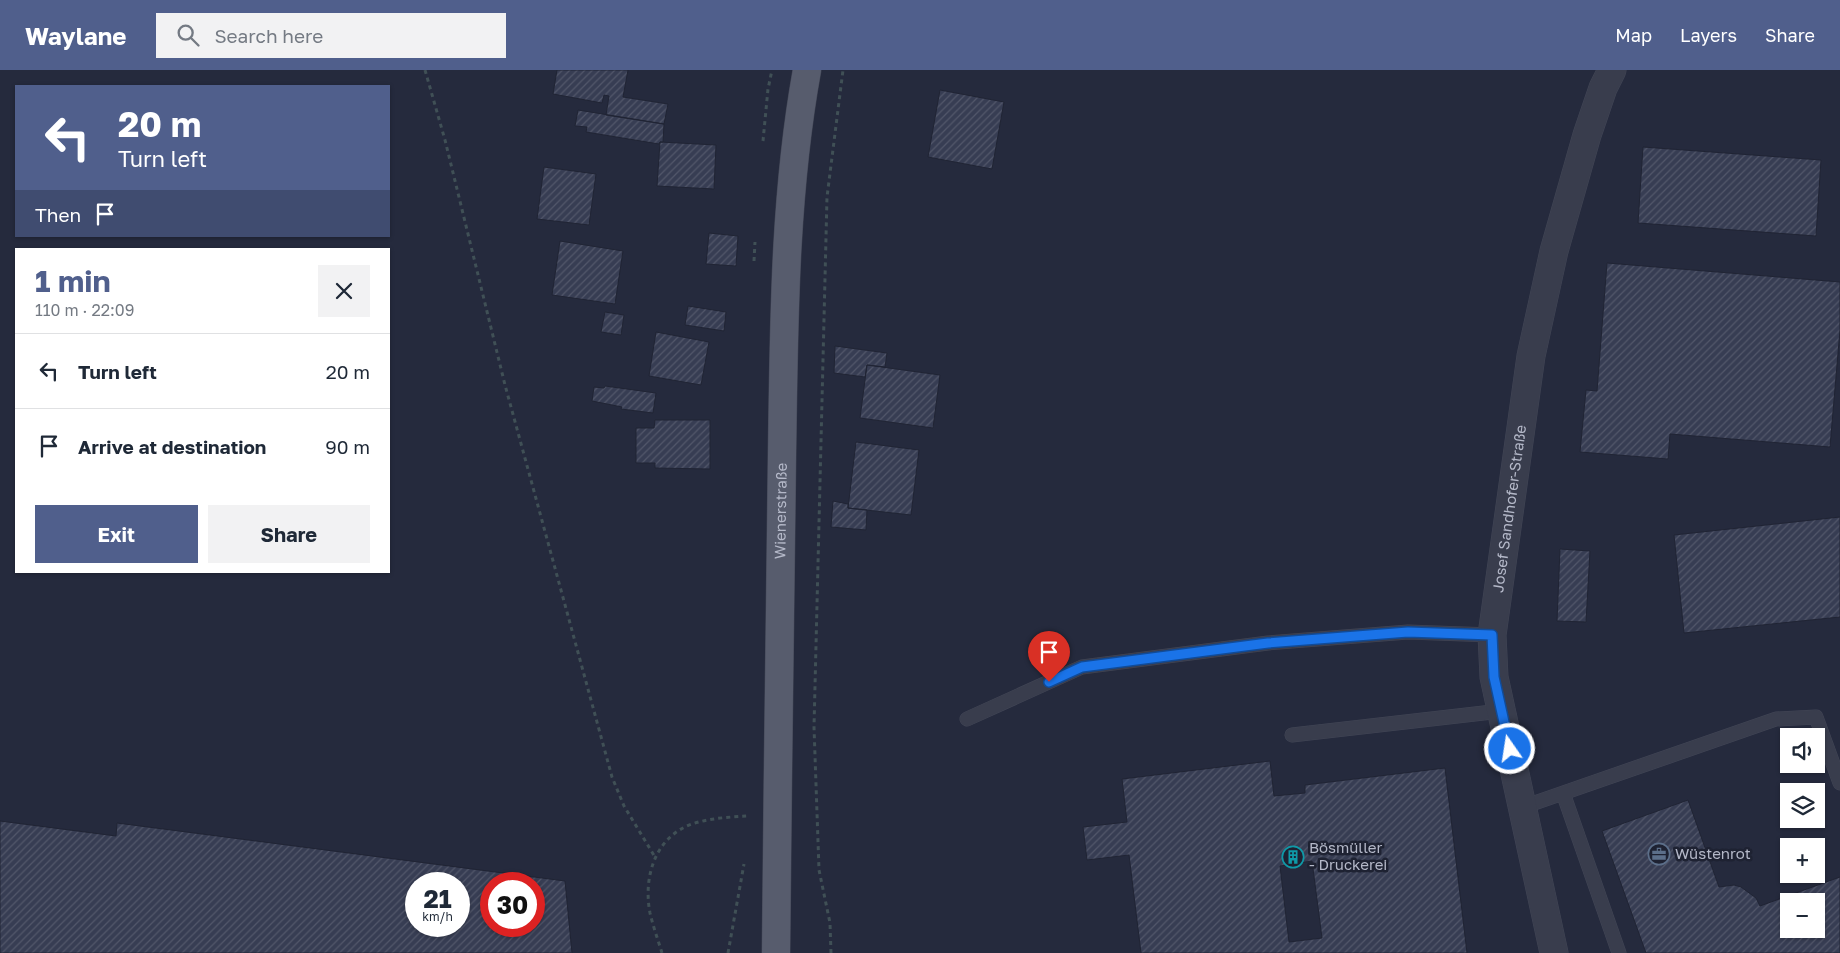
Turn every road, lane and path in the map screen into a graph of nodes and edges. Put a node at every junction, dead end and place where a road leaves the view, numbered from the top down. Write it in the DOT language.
graph roads {
  1 [pos="426,70"];
  2 [pos="807,70"];
  3 [pos="843,70"];
  4 [pos="1612,70"];
  5 [pos="1492,635"];
  6 [pos="1501,711"];
  7 [pos="967,719"];
  8 [pos="1292,735"];
  9 [pos="1840,783"];
  10 [pos="1563,793"];
  11 [pos="1523,807"];
  12 [pos="778,814"];
  13 [pos="655,857"];
  14 [pos="662,953"];
  15 [pos="776,953"];
  16 [pos="831,953"];
  17 [pos="1554,953"];
  18 [pos="1618,953"];
  1 -- 13 [label="path"];
  2 -- 12 [label="main road, Wienerstraße"];
  3 -- 16 [label="path"];
  4 -- 5 [label="street, Josef Sandhofer-Straße"];
  5 -- 6 [label="street, Josef Sandhofer-Straße"];
  5 -- 7 [label="lane"];
  6 -- 8 [label="lane"];
  6 -- 11 [label="street, Josef Sandhofer-Straße"];
  9 -- 10 [label="lane"];
  10 -- 11 [label="lane"];
  10 -- 18 [label="lane"];
  11 -- 17 [label="street, Josef Sandhofer-Straße"];
  12 -- 13 [label="path"];
  12 -- 15 [label="main road, Wienerstraße"];
  13 -- 14 [label="path"];
}
